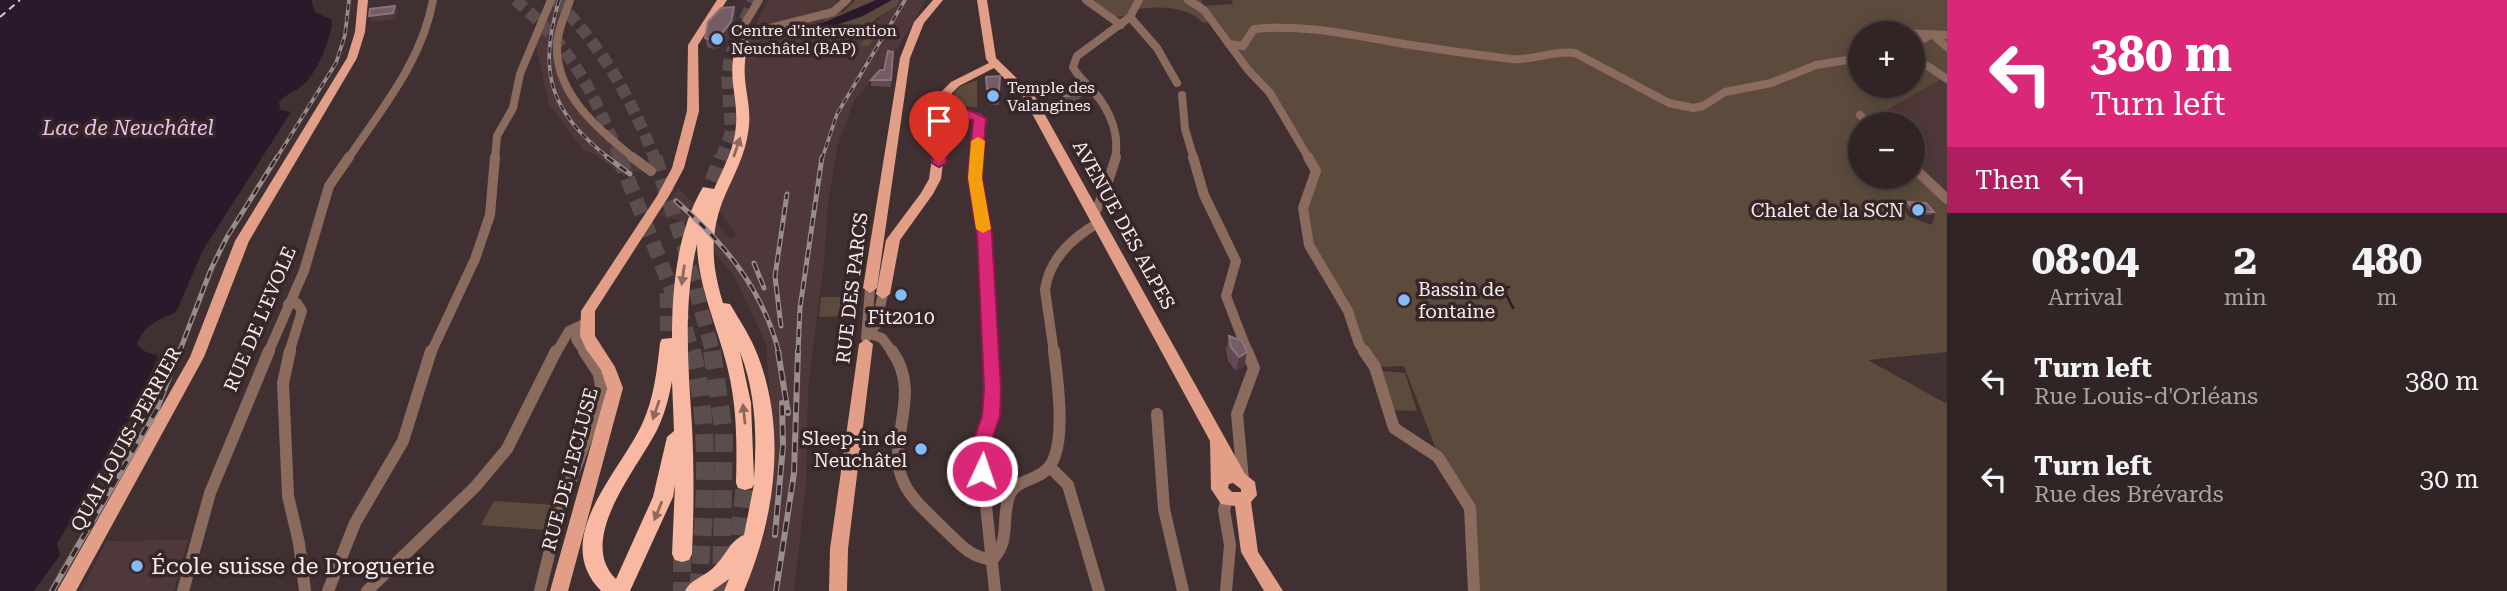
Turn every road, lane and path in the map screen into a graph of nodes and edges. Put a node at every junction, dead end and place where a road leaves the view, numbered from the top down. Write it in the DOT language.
graph roads {
  1 [pos="356,0"];
  2 [pos="363,0"];
  3 [pos="433,0"];
  4 [pos="551,0"];
  5 [pos="570,0"];
  6 [pos="722,0"];
  7 [pos="759,0"];
  8 [pos="847,0"];
  9 [pos="938,0"];
  10 [pos="982,0"];
  11 [pos="1086,0"];
  12 [pos="1139,0"];
  13 [pos="1188,0"];
  14 [pos="1130,17"];
  15 [pos="1121,25"];
  16 [pos="1925,34"];
  17 [pos="1931,34"];
  18 [pos="1947,35"];
  19 [pos="745,38"];
  20 [pos="1229,44"];
  21 [pos="1947,47"];
  22 [pos="1848,60"];
  23 [pos="994,64"];
  24 [pos="1009,76"];
  25 [pos="968,78"];
  26 [pos="1947,79"];
  27 [pos="943,113"];
  28 [pos="650,172"];
  29 [pos="1925,178"];
  30 [pos="712,181"];
  31 [pos="1947,199"];
  32 [pos="1096,219"];
  33 [pos="712,288"];
  34 [pos="870,293"];
  35 [pos="883,293"];
  36 [pos="288,304"];
  37 [pos="586,323"];
  38 [pos="866,339"];
  39 [pos="668,343"];
  40 [pos="681,396"];
  41 [pos="172,403"];
  42 [pos="1157,414"];
  43 [pos="1218,436"];
  44 [pos="1050,467"];
  45 [pos="1241,479"];
  46 [pos="745,482"];
  47 [pos="1219,482"];
  48 [pos="1235,500"];
  49 [pos="756,518"];
  50 [pos="682,554"];
  51 [pos="992,560"];
  52 [pos="618,589"];
  53 [pos="66,591"];
  54 [pos="183,591"];
  55 [pos="305,591"];
  56 [pos="328,591"];
  57 [pos="368,591"];
  58 [pos="540,591"];
  59 [pos="559,591"];
  60 [pos="695,591"];
  61 [pos="734,591"];
  62 [pos="838,591"];
  63 [pos="995,591"];
  64 [pos="1099,591"];
  65 [pos="1183,591"];
  66 [pos="1226,591"];
  67 [pos="1274,591"];
  68 [pos="1474,591"];
  1 -- 41 [label="main road"];
  2 -- 41 [label="main road, QUAI LOUIS-PERRIER"];
  3 -- 36 [label="street, RUE DE L'EVOLE"];
  4 -- 56 [label="street"];
  5 -- 28 [label="street"];
  6 -- 37 [label="main road"];
  7 -- 19 [label="street"];
  8 -- 19 [label="street"];
  9 -- 34 [label="main road, RUE DES PARCS"];
  10 -- 23 [label="main road"];
  11 -- 15 [label="street"];
  12 -- 14 [label="street"];
  13 -- 20 [label="street"];
  14 -- 15 [label="street"];
  14 -- 45 [label="street"];
  15 -- 32 [label="street"];
  16 -- 17 [label="street"];
  17 -- 18 [label="street"];
  17 -- 21 [label="street"];
  17 -- 26 [label="street"];
  33 -- 19 [label="highway, one-way"];
  20 -- 22 [label="street"];
  20 -- 68 [label="street"];
  23 -- 24 [label="main road, AVENUE DES ALPES"];
  23 -- 25 [label="main road"];
  24 -- 25 [label="main road"];
  24 -- 32 [label="main road, AVENUE DES ALPES"];
  25 -- 27 [label="main road"];
  27 -- 35 [label="main road"];
  27 -- 51 [label="street"];
  29 -- 31 [label="street"];
  30 -- 40 [label="highway, one-way"];
  32 -- 43 [label="main road, AVENUE DES ALPES"];
  32 -- 44 [label="street"];
  46 -- 33 [label="highway, one-way"];
  33 -- 49 [label="highway"];
  34 -- 35 [label="street"];
  34 -- 38 [label="street, RUE DES PARCS"];
  35 -- 38 [label="street"];
  36 -- 54 [label="street, RUE DE L'EVOLE"];
  36 -- 55 [label="street"];
  37 -- 57 [label="street"];
  37 -- 58 [label="street"];
  37 -- 59 [label="main road, RUE DE L'ECLUSE"];
  38 -- 51 [label="street"];
  38 -- 62 [label="main road, RUE DES PARCS"];
  39 -- 52 [label="highway, one-way"];
  40 -- 50 [label="highway"];
  40 -- 52 [label="highway, one-way"];
  41 -- 53 [label="main road, QUAI LOUIS-PERRIER"];
  42 -- 65 [label="street"];
  43 -- 45 [label="main road, AVENUE DES ALPES"];
  43 -- 47 [label="main road, AVENUE DES ALPES"];
  44 -- 51 [label="street"];
  44 -- 64 [label="street"];
  45 -- 47 [label="main road"];
  45 -- 48 [label="main road"];
  47 -- 48 [label="main road"];
  48 -- 66 [label="street"];
  48 -- 67 [label="main road"];
  49 -- 60 [label="highway"];
  49 -- 61 [label="highway"];
  51 -- 63 [label="street"];
}
